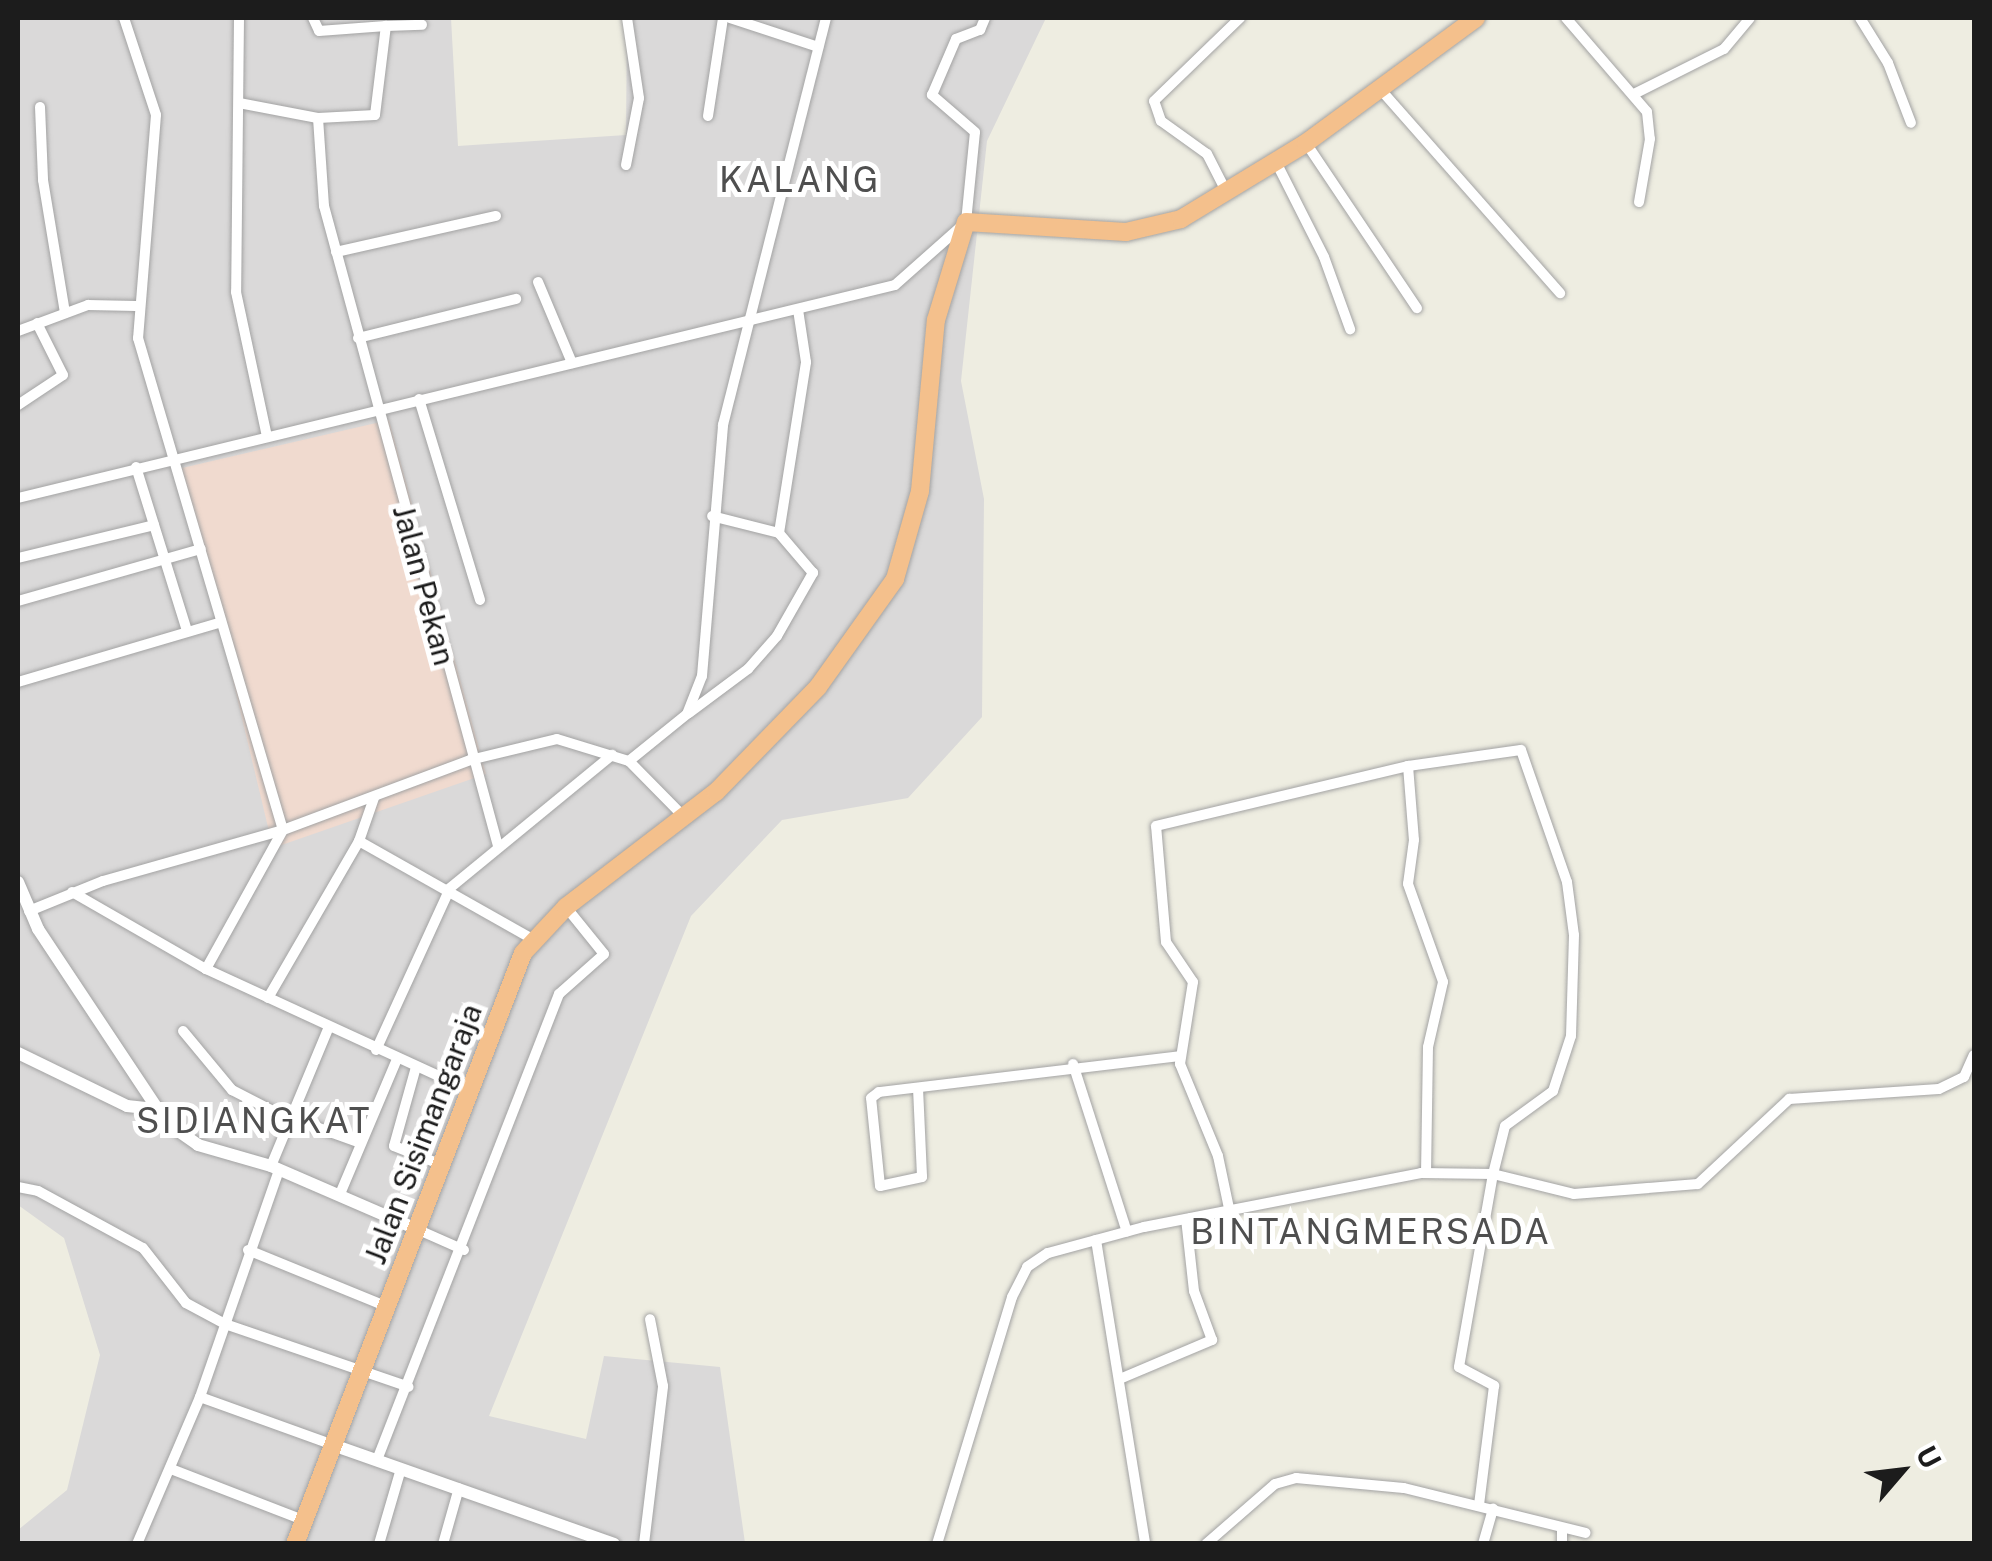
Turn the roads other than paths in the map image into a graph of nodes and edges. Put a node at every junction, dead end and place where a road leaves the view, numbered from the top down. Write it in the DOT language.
graph roads {
  1 [pos="124,18"];
  2 [pos="239,18"];
  3 [pos="312,18"];
  4 [pos="627,18"];
  5 [pos="727,18"];
  6 [pos="826,18"];
  7 [pos="985,18"];
  8 [pos="1240,18"];
  9 [pos="1476,18"];
  10 [pos="1566,18"];
  11 [pos="1750,18"];
  12 [pos="1860,18"];
  13 [pos="422,25"];
  14 [pos="386,26"];
  15 [pos="818,47"];
  16 [pos="1381,90"];
  17 [pos="1636,93"];
  18 [pos="238,103"];
  19 [pos="40,107"];
  20 [pos="708,116"];
  21 [pos="318,118"];
  22 [pos="1911,123"];
  23 [pos="1306,143"];
  24 [pos="1276,162"];
  25 [pos="626,165"];
  26 [pos="1228,196"];
  27 [pos="1639,202"];
  28 [pos="496,216"];
  29 [pos="966,222"];
  30 [pos="336,252"];
  31 [pos="538,282"];
  32 [pos="1560,293"];
  33 [pos="516,298"];
  34 [pos="136,306"];
  35 [pos="1417,308"];
  36 [pos="798,310"];
  37 [pos="65,313"];
  38 [pos="748,321"];
  39 [pos="37,324"];
  40 [pos="1350,329"];
  41 [pos="18,332"];
  42 [pos="358,338"];
  43 [pos="572,362"];
  44 [pos="420,399"];
  45 [pos="18,405"];
  46 [pos="377,409"];
  47 [pos="267,436"];
  48 [pos="170,459"];
  49 [pos="136,468"];
  50 [pos="18,498"];
  51 [pos="712,516"];
  52 [pos="154,525"];
  53 [pos="779,533"];
  54 [pos="201,550"];
  55 [pos="18,558"];
  56 [pos="162,560"];
  57 [pos="480,600"];
  58 [pos="18,601"];
  59 [pos="218,623"];
  60 [pos="187,632"];
  61 [pos="18,682"];
  62 [pos="687,714"];
  63 [pos="612,755"];
  64 [pos="470,760"];
  65 [pos="628,761"];
  66 [pos="1408,766"];
  67 [pos="374,798"];
  68 [pos="689,818"];
  69 [pos="283,830"];
  70 [pos="359,841"];
  71 [pos="498,846"];
  72 [pos="103,880"];
  73 [pos="18,882"];
  74 [pos="450,888"];
  75 [pos="72,892"];
  76 [pos="98,904"];
  77 [pos="567,909"];
  78 [pos="29,911"];
  79 [pos="534,940"];
  80 [pos="206,969"];
  81 [pos="268,998"];
  82 [pos="328,1029"];
  83 [pos="183,1031"];
  84 [pos="376,1050"];
  85 [pos="18,1053"];
  86 [pos="1974,1055"];
  87 [pos="1179,1056"];
  88 [pos="397,1059"];
  89 [pos="1073,1064"];
  90 [pos="416,1068"];
  91 [pos="136,1082"];
  92 [pos="918,1088"];
  93 [pos="474,1092"];
  94 [pos="127,1106"];
  95 [pos="155,1109"];
  96 [pos="290,1119"];
  97 [pos="361,1144"];
  98 [pos="442,1165"];
  99 [pos="275,1168"];
  100 [pos="1426,1174"];
  101 [pos="1492,1174"];
  102 [pos="18,1187"];
  103 [pos="340,1194"];
  104 [pos="1230,1213"];
  105 [pos="1186,1219"];
  106 [pos="419,1230"];
  107 [pos="1127,1232"];
  108 [pos="1096,1240"];
  109 [pos="248,1250"];
  110 [pos="464,1250"];
  111 [pos="386,1306"];
  112 [pos="650,1319"];
  113 [pos="225,1324"];
  114 [pos="362,1372"];
  115 [pos="1122,1378"];
  116 [pos="408,1387"];
  117 [pos="200,1397"];
  118 [pos="335,1446"];
  119 [pos="377,1460"];
  120 [pos="171,1469"];
  121 [pos="401,1469"];
  122 [pos="459,1488"];
  123 [pos="1479,1506"];
  124 [pos="1493,1508"];
  125 [pos="304,1520"];
  126 [pos="1562,1528"];
  127 [pos="1586,1533"];
  128 [pos="137,1544"];
  129 [pos="297,1544"];
  130 [pos="379,1544"];
  131 [pos="443,1544"];
  132 [pos="614,1544"];
  133 [pos="644,1544"];
  134 [pos="937,1544"];
  135 [pos="1144,1544"];
  136 [pos="1206,1544"];
  137 [pos="1483,1544"];
  138 [pos="1562,1544"];
  1 -- 34 [label="street"];
  2 -- 18 [label="street"];
  3 -- 14 [label="street"];
  4 -- 25 [label="street"];
  5 -- 15 [label="street"];
  5 -- 20 [label="street"];
  6 -- 15 [label="street"];
  7 -- 29 [label="street"];
  8 -- 26 [label="street"];
  9 -- 16 [label="highway"];
  10 -- 17 [label="street"];
  11 -- 17 [label="street"];
  12 -- 22 [label="street"];
  13 -- 14 [label="street"];
  14 -- 21 [label="street"];
  15 -- 38 [label="street"];
  16 -- 23 [label="highway"];
  16 -- 32 [label="street"];
  17 -- 27 [label="street"];
  18 -- 21 [label="street"];
  18 -- 47 [label="street"];
  19 -- 37 [label="street"];
  21 -- 30 [label="street, Jalan Pekan"];
  23 -- 24 [label="highway"];
  23 -- 35 [label="street"];
  24 -- 26 [label="highway"];
  24 -- 40 [label="street"];
  26 -- 29 [label="highway"];
  28 -- 30 [label="street"];
  29 -- 36 [label="street"];
  29 -- 68 [label="highway, Jalan Sisimangaraja"];
  30 -- 42 [label="street, Jalan Pekan"];
  31 -- 43 [label="street"];
  33 -- 42 [label="street"];
  34 -- 37 [label="street"];
  34 -- 48 [label="street"];
  36 -- 38 [label="street"];
  36 -- 53 [label="street"];
  37 -- 39 [label="street"];
  38 -- 43 [label="street"];
  38 -- 51 [label="street"];
  39 -- 41 [label="street"];
  39 -- 45 [label="street"];
  42 -- 46 [label="street, Jalan Pekan"];
  43 -- 44 [label="street"];
  44 -- 46 [label="street"];
  44 -- 57 [label="street"];
  46 -- 47 [label="street"];
  46 -- 64 [label="street, Jalan Pekan"];
  47 -- 48 [label="street"];
  48 -- 49 [label="street"];
  48 -- 54 [label="street"];
  49 -- 50 [label="street"];
  49 -- 52 [label="street"];
  51 -- 53 [label="street"];
  51 -- 62 [label="street"];
  52 -- 55 [label="street"];
  52 -- 56 [label="street"];
  53 -- 62 [label="street"];
  54 -- 56 [label="street"];
  54 -- 59 [label="street"];
  56 -- 58 [label="street"];
  56 -- 60 [label="street"];
  59 -- 60 [label="street"];
  59 -- 69 [label="street"];
  60 -- 61 [label="street"];
  62 -- 65 [label="street"];
  63 -- 64 [label="street"];
  63 -- 65 [label="street"];
  63 -- 71 [label="street"];
  64 -- 67 [label="street"];
  64 -- 71 [label="street, Jalan Pekan"];
  65 -- 68 [label="street"];
  66 -- 87 [label="street"];
  66 -- 100 [label="street"];
  66 -- 101 [label="street"];
  67 -- 69 [label="street"];
  67 -- 70 [label="street"];
  68 -- 77 [label="highway, Jalan Sisimangaraja"];
  69 -- 72 [label="street"];
  69 -- 80 [label="street"];
  70 -- 74 [label="street"];
  70 -- 81 [label="street"];
  71 -- 74 [label="street"];
  72 -- 75 [label="street"];
  72 -- 76 [label="street"];
  73 -- 78 [label="street"];
  74 -- 79 [label="street"];
  74 -- 84 [label="street"];
  75 -- 76 [label="street"];
  75 -- 78 [label="street"];
  76 -- 80 [label="street"];
  77 -- 79 [label="highway, Jalan Sisimangaraja"];
  77 -- 93 [label="highway, Jalan Sisimangaraja"];
  77 -- 110 [label="street"];
  78 -- 91 [label="street"];
  79 -- 93 [label="highway, Jalan Sisimangaraja"];
  80 -- 81 [label="street"];
  81 -- 82 [label="street"];
  82 -- 84 [label="street"];
  82 -- 96 [label="street"];
  83 -- 96 [label="street"];
  84 -- 88 [label="street"];
  85 -- 94 [label="street"];
  86 -- 101 [label="street"];
  87 -- 89 [label="street"];
  87 -- 104 [label="street"];
  88 -- 90 [label="street"];
  88 -- 97 [label="street"];
  89 -- 92 [label="street"];
  89 -- 107 [label="street"];
  90 -- 93 [label="street"];
  90 -- 98 [label="street"];
  91 -- 94 [label="street"];
  91 -- 95 [label="street"];
  92 -- 92 [label="street"];
  93 -- 98 [label="highway, Jalan Sisimangaraja"];
  93 -- 106 [label="highway, Jalan Sisimangaraja"];
  94 -- 95 [label="street"];
  95 -- 99 [label="street"];
  96 -- 97 [label="street"];
  96 -- 99 [label="street"];
  97 -- 103 [label="street"];
  98 -- 106 [label="highway, Jalan Sisimangaraja"];
  99 -- 103 [label="street"];
  99 -- 109 [label="street"];
  100 -- 101 [label="street"];
  100 -- 104 [label="street"];
  101 -- 123 [label="street"];
  102 -- 113 [label="street"];
  103 -- 106 [label="street"];
  104 -- 105 [label="street"];
  105 -- 107 [label="street"];
  105 -- 115 [label="street"];
  106 -- 110 [label="street"];
  106 -- 111 [label="highway, Jalan Sisimangaraja"];
  106 -- 114 [label="highway, Jalan Sisimangaraja"];
  107 -- 108 [label="street"];
  108 -- 115 [label="street"];
  108 -- 134 [label="street"];
  109 -- 111 [label="street"];
  109 -- 113 [label="street"];
  110 -- 116 [label="street"];
  111 -- 114 [label="highway, Jalan Sisimangaraja"];
  112 -- 133 [label="street"];
  113 -- 114 [label="street"];
  113 -- 117 [label="street"];
  114 -- 116 [label="street"];
  114 -- 118 [label="highway, Jalan Sisimangaraja"];
  115 -- 135 [label="street"];
  116 -- 119 [label="street"];
  117 -- 118 [label="street"];
  117 -- 120 [label="street"];
  118 -- 119 [label="street"];
  118 -- 125 [label="highway, Jalan Sisimangaraja"];
  118 -- 129 [label="highway, Jalan Sisimangaraja"];
  119 -- 121 [label="street"];
  120 -- 125 [label="street"];
  120 -- 128 [label="street"];
  121 -- 122 [label="street"];
  121 -- 130 [label="street"];
  122 -- 131 [label="street"];
  122 -- 132 [label="street"];
  123 -- 124 [label="street"];
  123 -- 136 [label="street"];
  124 -- 126 [label="street"];
  124 -- 137 [label="street"];
  125 -- 129 [label="highway, Jalan Sisimangaraja"];
  126 -- 127 [label="street"];
  126 -- 138 [label="street"];
}
